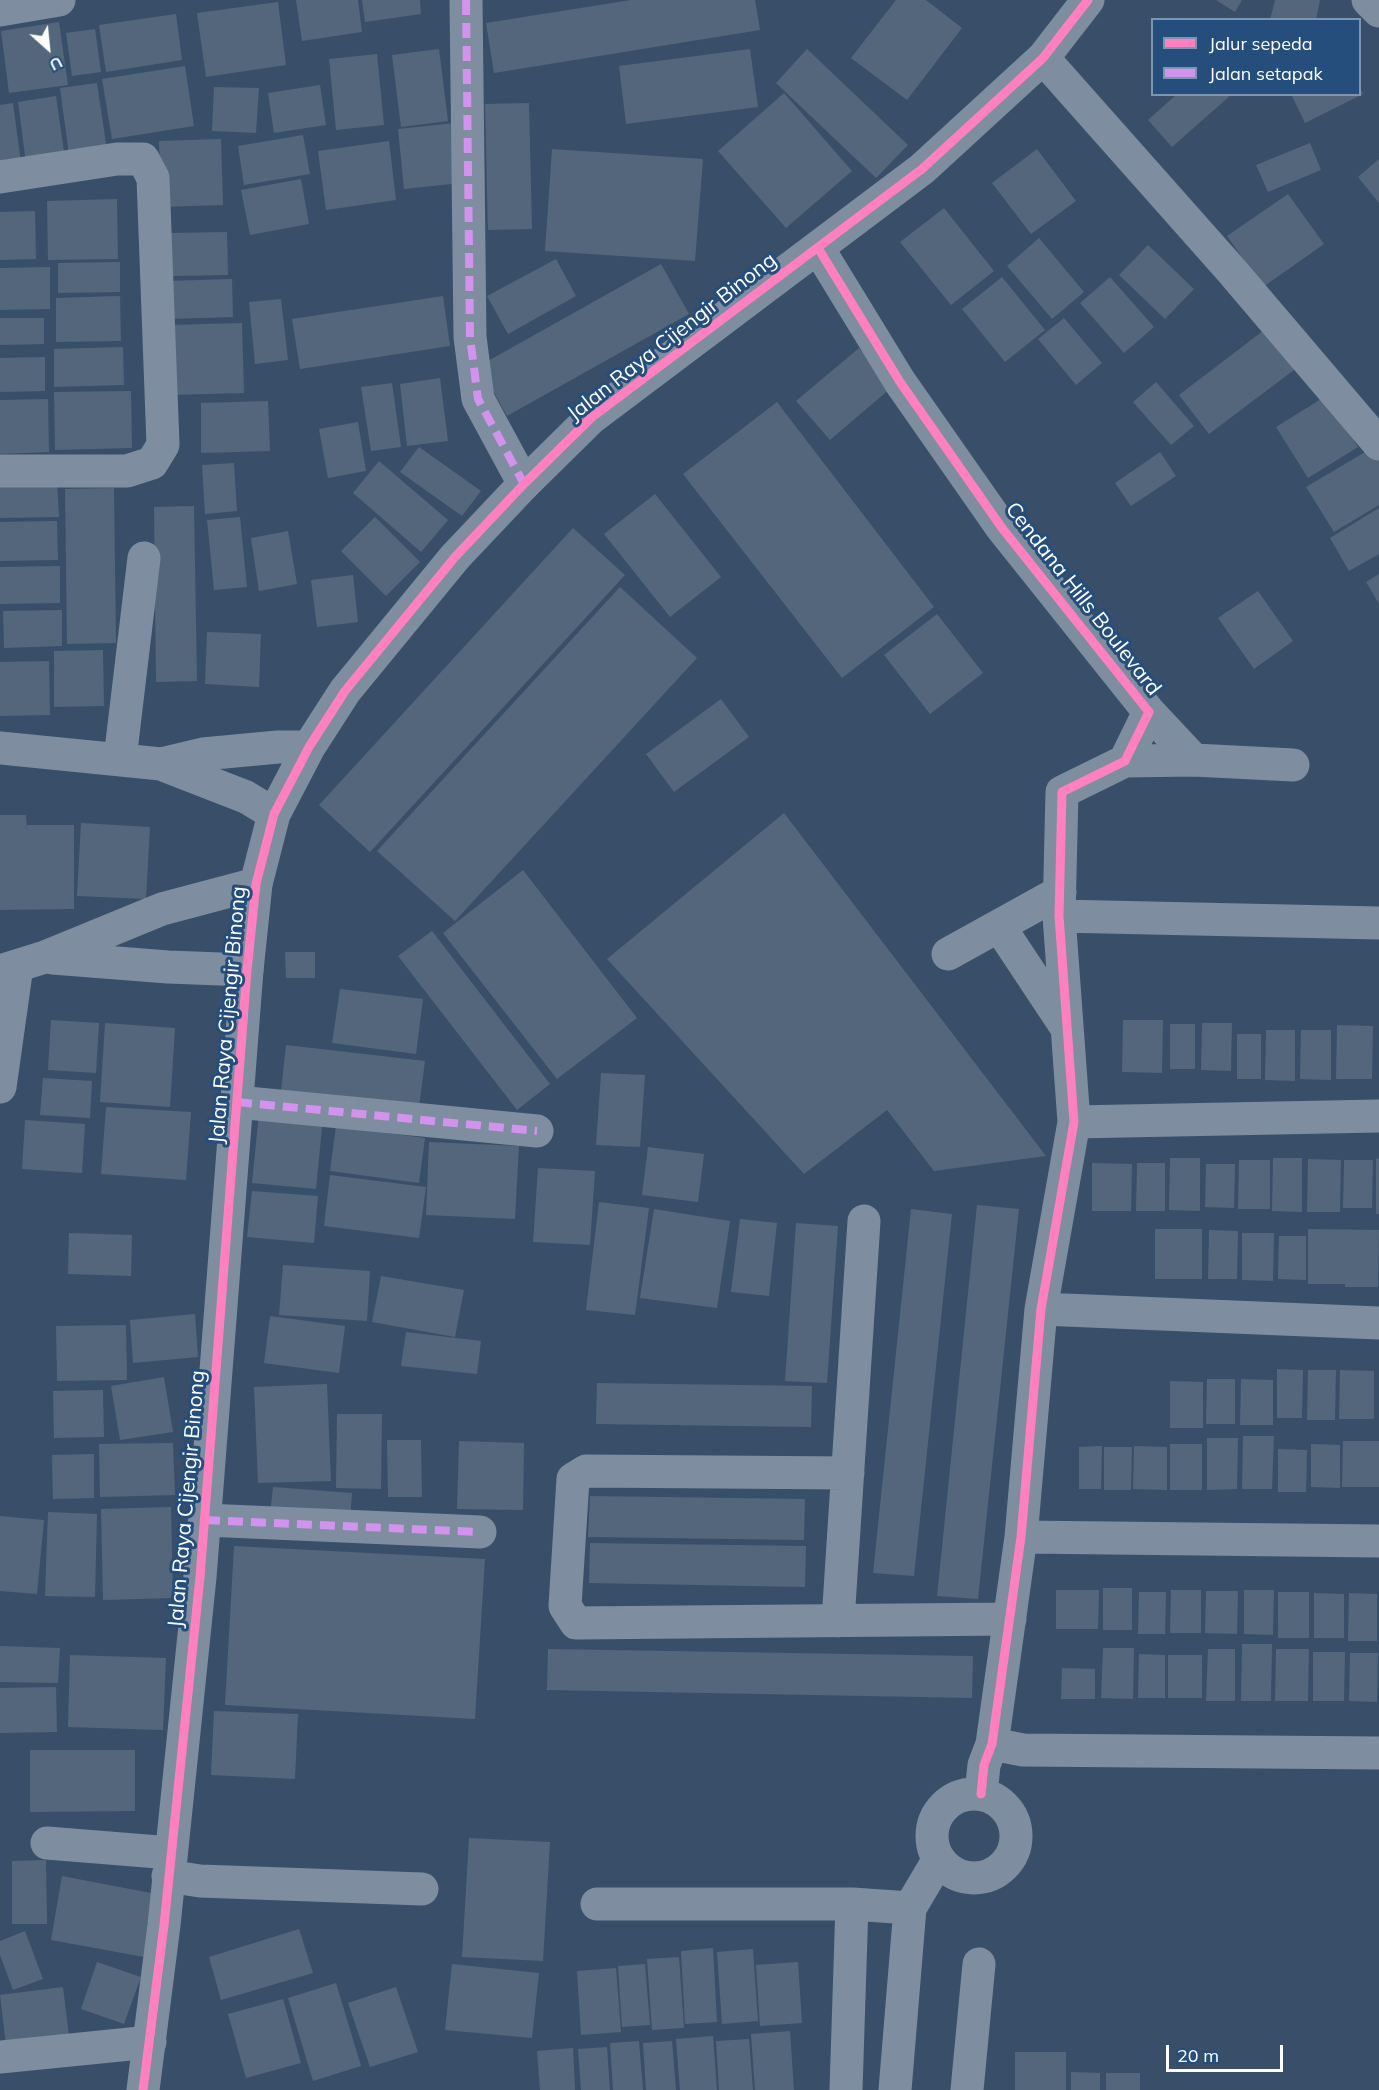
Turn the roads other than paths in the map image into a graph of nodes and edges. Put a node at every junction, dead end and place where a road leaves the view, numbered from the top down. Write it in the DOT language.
graph roads {
  1 [pos="59,0"];
  2 [pos="466,0"];
  3 [pos="1088,0"];
  4 [pos="1368,0"];
  5 [pos="0,10"];
  6 [pos="1379,11"];
  7 [pos="1043,58"];
  8 [pos="0,177"];
  9 [pos="818,248"];
  10 [pos="1379,444"];
  11 [pos="0,471"];
  12 [pos="524,484"];
  13 [pos="144,558"];
  14 [pos="1149,712"];
  15 [pos="309,747"];
  16 [pos="0,748"];
  17 [pos="120,759"];
  18 [pos="1194,760"];
  19 [pos="1125,761"];
  20 [pos="160,764"];
  21 [pos="1293,765"];
  22 [pos="274,814"];
  23 [pos="256,884"];
  24 [pos="1060,904"];
  25 [pos="1379,923"];
  26 [pos="999,926"];
  27 [pos="948,954"];
  28 [pos="21,965"];
  29 [pos="248,970"];
  30 [pos="1068,1029"];
  31 [pos="0,1087"];
  32 [pos="237,1102"];
  33 [pos="1379,1116"];
  34 [pos="1074,1122"];
  35 [pos="537,1131"];
  36 [pos="864,1221"];
  37 [pos="1041,1309"];
  38 [pos="1379,1323"];
  39 [pos="848,1473"];
  40 [pos="205,1520"];
  41 [pos="480,1532"];
  42 [pos="1021,1537"];
  43 [pos="1379,1541"];
  44 [pos="1010,1619"];
  45 [pos="838,1621"];
  46 [pos="992,1744"];
  47 [pos="1379,1753"];
  48 [pos="981,1794"];
  49 [pos="47,1843"];
  50 [pos="939,1859"];
  51 [pos="170,1864"];
  52 [pos="422,1889"];
  53 [pos="597,1904"];
  54 [pos="852,1905"];
  55 [pos="910,1908"];
  56 [pos="979,1964"];
  57 [pos="150,2042"];
  58 [pos="0,2057"];
  59 [pos="143,2090"];
  60 [pos="846,2090"];
  61 [pos="895,2090"];
  62 [pos="967,2090"];
  1 -- 5 [label="street"];
  2 -- 12 [label="street"];
  3 -- 7 [label="street, Jalan Raya Cijengir Binong"];
  4 -- 6 [label="street"];
  7 -- 9 [label="street, Jalan Raya Cijengir Binong"];
  7 -- 10 [label="street"];
  8 -- 11 [label="street"];
  9 -- 12 [label="street, Jalan Raya Cijengir Binong"];
  9 -- 14 [label="street, Cendana Hills Boulevard"];
  12 -- 15 [label="street, Jalan Raya Cijengir Binong"];
  13 -- 17 [label="street"];
  14 -- 18 [label="street"];
  14 -- 19 [label="street, Cendana Hills Boulevard"];
  15 -- 20 [label="street"];
  15 -- 22 [label="street, Jalan Raya Cijengir Binong"];
  16 -- 17 [label="street"];
  17 -- 20 [label="street"];
  18 -- 19 [label="street"];
  18 -- 21 [label="street"];
  19 -- 24 [label="street"];
  20 -- 22 [label="street"];
  22 -- 23 [label="street, Jalan Raya Cijengir Binong"];
  23 -- 28 [label="street"];
  23 -- 29 [label="street, Jalan Raya Cijengir Binong"];
  24 -- 25 [label="street"];
  24 -- 26 [label="street"];
  24 -- 30 [label="street"];
  26 -- 27 [label="street"];
  26 -- 30 [label="street"];
  28 -- 29 [label="street"];
  28 -- 31 [label="street"];
  29 -- 32 [label="street, Jalan Raya Cijengir Binong"];
  30 -- 34 [label="street"];
  32 -- 35 [label="street"];
  32 -- 40 [label="street, Jalan Raya Cijengir Binong"];
  33 -- 34 [label="street"];
  34 -- 37 [label="street"];
  36 -- 39 [label="street"];
  37 -- 38 [label="street"];
  37 -- 42 [label="street"];
  39 -- 45 [label="street"];
  39 -- 45 [label="street"];
  40 -- 41 [label="street"];
  40 -- 51 [label="street, Jalan Raya Cijengir Binong"];
  42 -- 43 [label="street"];
  42 -- 44 [label="street"];
  44 -- 45 [label="street"];
  44 -- 46 [label="street"];
  46 -- 47 [label="street"];
  46 -- 48 [label="street"];
  48 -- 50 [label="street"];
  48 -- 50 [label="street"];
  49 -- 51 [label="street"];
  50 -- 55 [label="street"];
  51 -- 52 [label="street"];
  51 -- 57 [label="street, Jalan Raya Cijengir Binong"];
  53 -- 54 [label="street"];
  54 -- 55 [label="street"];
  54 -- 60 [label="street"];
  55 -- 61 [label="street"];
  56 -- 62 [label="street"];
  57 -- 58 [label="street"];
  57 -- 59 [label="street, Jalan Raya Cijengir Binong"];
}
